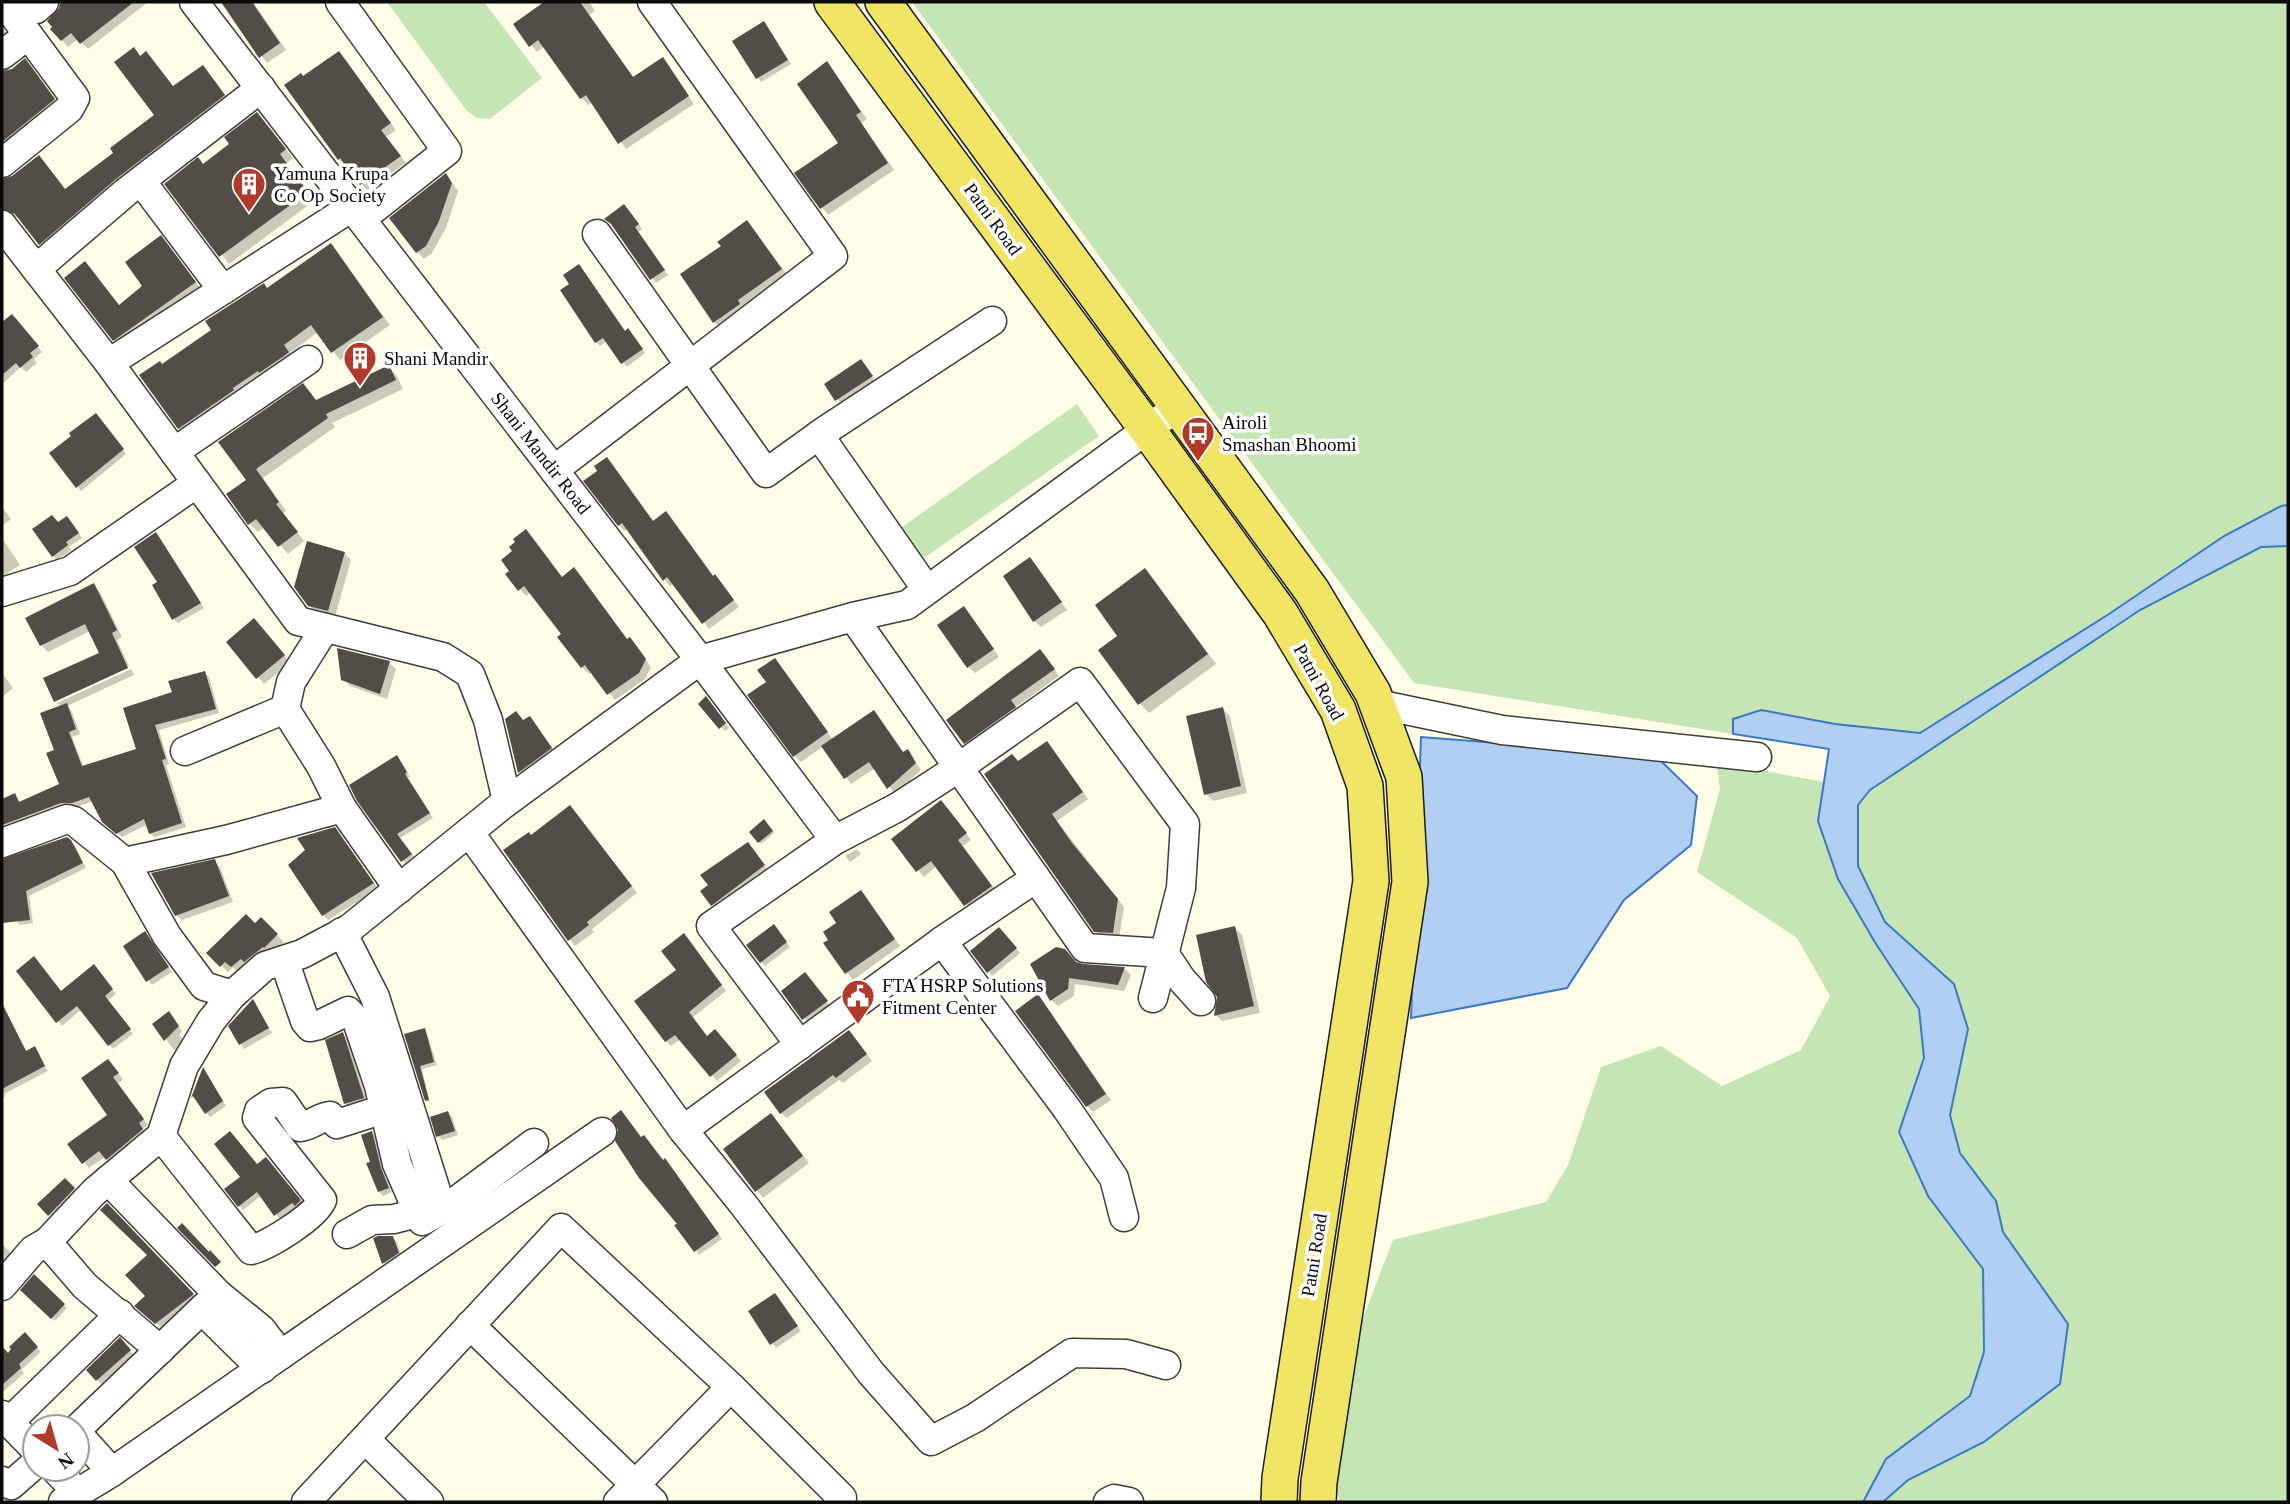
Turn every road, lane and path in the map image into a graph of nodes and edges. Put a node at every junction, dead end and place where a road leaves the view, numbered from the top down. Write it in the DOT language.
graph roads {
  1 [pos="4,2"];
  2 [pos="25,2"];
  3 [pos="44,2"];
  4 [pos="194,2"];
  5 [pos="340,2"];
  6 [pos="652,2"];
  7 [pos="832,2"];
  8 [pos="883,2"];
  9 [pos="28,35"];
  10 [pos="2,55"];
  11 [pos="261,88"];
  12 [pos="2,163"];
  13 [pos="141,181"];
  14 [pos="357,213"];
  15 [pos="2,225"];
  16 [pos="597,233"];
  17 [pos="36,269"];
  18 [pos="223,290"];
  19 [pos="992,321"];
  20 [pos="308,360"];
  21 [pos="109,363"];
  22 [pos="690,365"];
  23 [pos="1179,406"];
  24 [pos="1147,429"];
  25 [pos="819,435"];
  26 [pos="174,452"];
  27 [pos="554,470"];
  28 [pos="197,483"];
  29 [pos="928,590"];
  30 [pos="2,592"];
  31 [pos="853,617"];
  32 [pos="325,628"];
  33 [pos="700,660"];
  34 [pos="1377,704"];
  35 [pos="285,709"];
  36 [pos="185,751"];
  37 [pos="1757,757"];
  38 [pos="958,768"];
  39 [pos="506,802"];
  40 [pos="342,808"];
  41 [pos="469,832"];
  42 [pos="835,841"];
  43 [pos="2,843"];
  44 [pos="125,862"];
  45 [pos="1036,878"];
  46 [pos="399,889"];
  47 [pos="342,932"];
  48 [pos="942,941"];
  49 [pos="1164,953"];
  50 [pos="284,960"];
  51 [pos="232,995"];
  52 [pos="1153,998"];
  53 [pos="1201,1001"];
  54 [pos="800,1045"];
  55 [pos="384,1109"];
  56 [pos="683,1130"];
  57 [pos="602,1132"];
  58 [pos="161,1136"];
  59 [pos="534,1143"];
  60 [pos="108,1180"];
  61 [pos="430,1211"];
  62 [pos="1124,1217"];
  63 [pos="347,1234"];
  64 [pos="47,1242"];
  65 [pos="2,1286"];
  66 [pos="210,1302"];
  67 [pos="120,1314"];
  68 [pos="470,1325"];
  69 [pos="160,1350"];
  70 [pos="271,1362"];
  71 [pos="1166,1365"];
  72 [pos="731,1387"];
  73 [pos="91,1417"];
  74 [pos="5,1419"];
  75 [pos="21,1435"];
  76 [pos="365,1439"];
  77 [pos="91,1447"];
  78 [pos="112,1472"];
  79 [pos="21,1477"];
  80 [pos="2,1482"];
  81 [pos="635,1496"];
  82 [pos="70,1497"];
  83 [pos="306,1502"];
  84 [pos="429,1502"];
  85 [pos="838,1502"];
  86 [pos="1108,1502"];
  87 [pos="1129,1502"];
  88 [pos="1279,1502"];
  89 [pos="1318,1502"];
  1 -- 9 [label="street"];
  2 -- 3 [label="street"];
  4 -- 11 [label="street, Shani Mandir Road"];
  5 -- 14 [label="street"];
  6 -- 22 [label="street"];
  7 -- 24 [label="main road, Patni Road"];
  8 -- 23 [label="main road, Patni Road"];
  9 -- 10 [label="street"];
  9 -- 12 [label="street"];
  11 -- 13 [label="street"];
  11 -- 14 [label="street, Shani Mandir Road"];
  13 -- 17 [label="street"];
  13 -- 18 [label="street"];
  14 -- 18 [label="street"];
  14 -- 27 [label="street, Shani Mandir Road"];
  15 -- 17 [label="street"];
  16 -- 22 [label="street"];
  17 -- 21 [label="street"];
  18 -- 21 [label="street"];
  19 -- 25 [label="street"];
  20 -- 26 [label="street"];
  21 -- 26 [label="street"];
  22 -- 25 [label="street"];
  22 -- 27 [label="street"];
  23 -- 24 [label="street"];
  23 -- 34 [label="main road, Patni Road"];
  24 -- 29 [label="street"];
  24 -- 88 [label="main road, Patni Road"];
  25 -- 29 [label="street"];
  26 -- 28 [label="street"];
  27 -- 33 [label="street, Shani Mandir Road"];
  28 -- 30 [label="street"];
  28 -- 32 [label="street"];
  29 -- 31 [label="street"];
  31 -- 33 [label="street"];
  31 -- 38 [label="street"];
  32 -- 35 [label="street"];
  32 -- 39 [label="street"];
  33 -- 39 [label="street"];
  33 -- 42 [label="street, Shani Mandir Road"];
  34 -- 37 [label="street"];
  34 -- 89 [label="main road, Patni Road"];
  35 -- 36 [label="street"];
  35 -- 40 [label="street"];
  38 -- 42 [label="street"];
  38 -- 45 [label="street"];
  38 -- 49 [label="street"];
  39 -- 41 [label="street"];
  40 -- 44 [label="street"];
  40 -- 46 [label="street"];
  41 -- 46 [label="street"];
  41 -- 56 [label="street"];
  42 -- 54 [label="street"];
  43 -- 44 [label="street"];
  44 -- 51 [label="street"];
  45 -- 48 [label="street"];
  45 -- 49 [label="street"];
  46 -- 47 [label="street"];
  47 -- 50 [label="street"];
  47 -- 61 [label="street"];
  48 -- 54 [label="street"];
  48 -- 62 [label="street"];
  49 -- 52 [label="street"];
  49 -- 53 [label="street"];
  50 -- 51 [label="street"];
  50 -- 55 [label="street"];
  51 -- 58 [label="street"];
  54 -- 56 [label="street"];
  55 -- 58 [label="street"];
  55 -- 61 [label="street"];
  56 -- 71 [label="street"];
  57 -- 70 [label="street"];
  58 -- 60 [label="street"];
  59 -- 61 [label="street"];
  60 -- 64 [label="street"];
  60 -- 66 [label="street"];
  61 -- 63 [label="street"];
  64 -- 65 [label="street"];
  64 -- 67 [label="street"];
  66 -- 69 [label="street"];
  66 -- 70 [label="street"];
  67 -- 69 [label="street"];
  67 -- 74 [label="street"];
  68 -- 72 [label="street"];
  68 -- 76 [label="street"];
  68 -- 81 [label="street"];
  69 -- 73 [label="street"];
  70 -- 78 [label="street"];
  72 -- 81 [label="street"];
  72 -- 85 [label="street"];
  74 -- 75 [label="street"];
  76 -- 83 [label="street"];
  76 -- 84 [label="street"];
  77 -- 78 [label="street"];
  78 -- 82 [label="street"];
  79 -- 80 [label="street"];
  86 -- 87 [label="street"];
}
